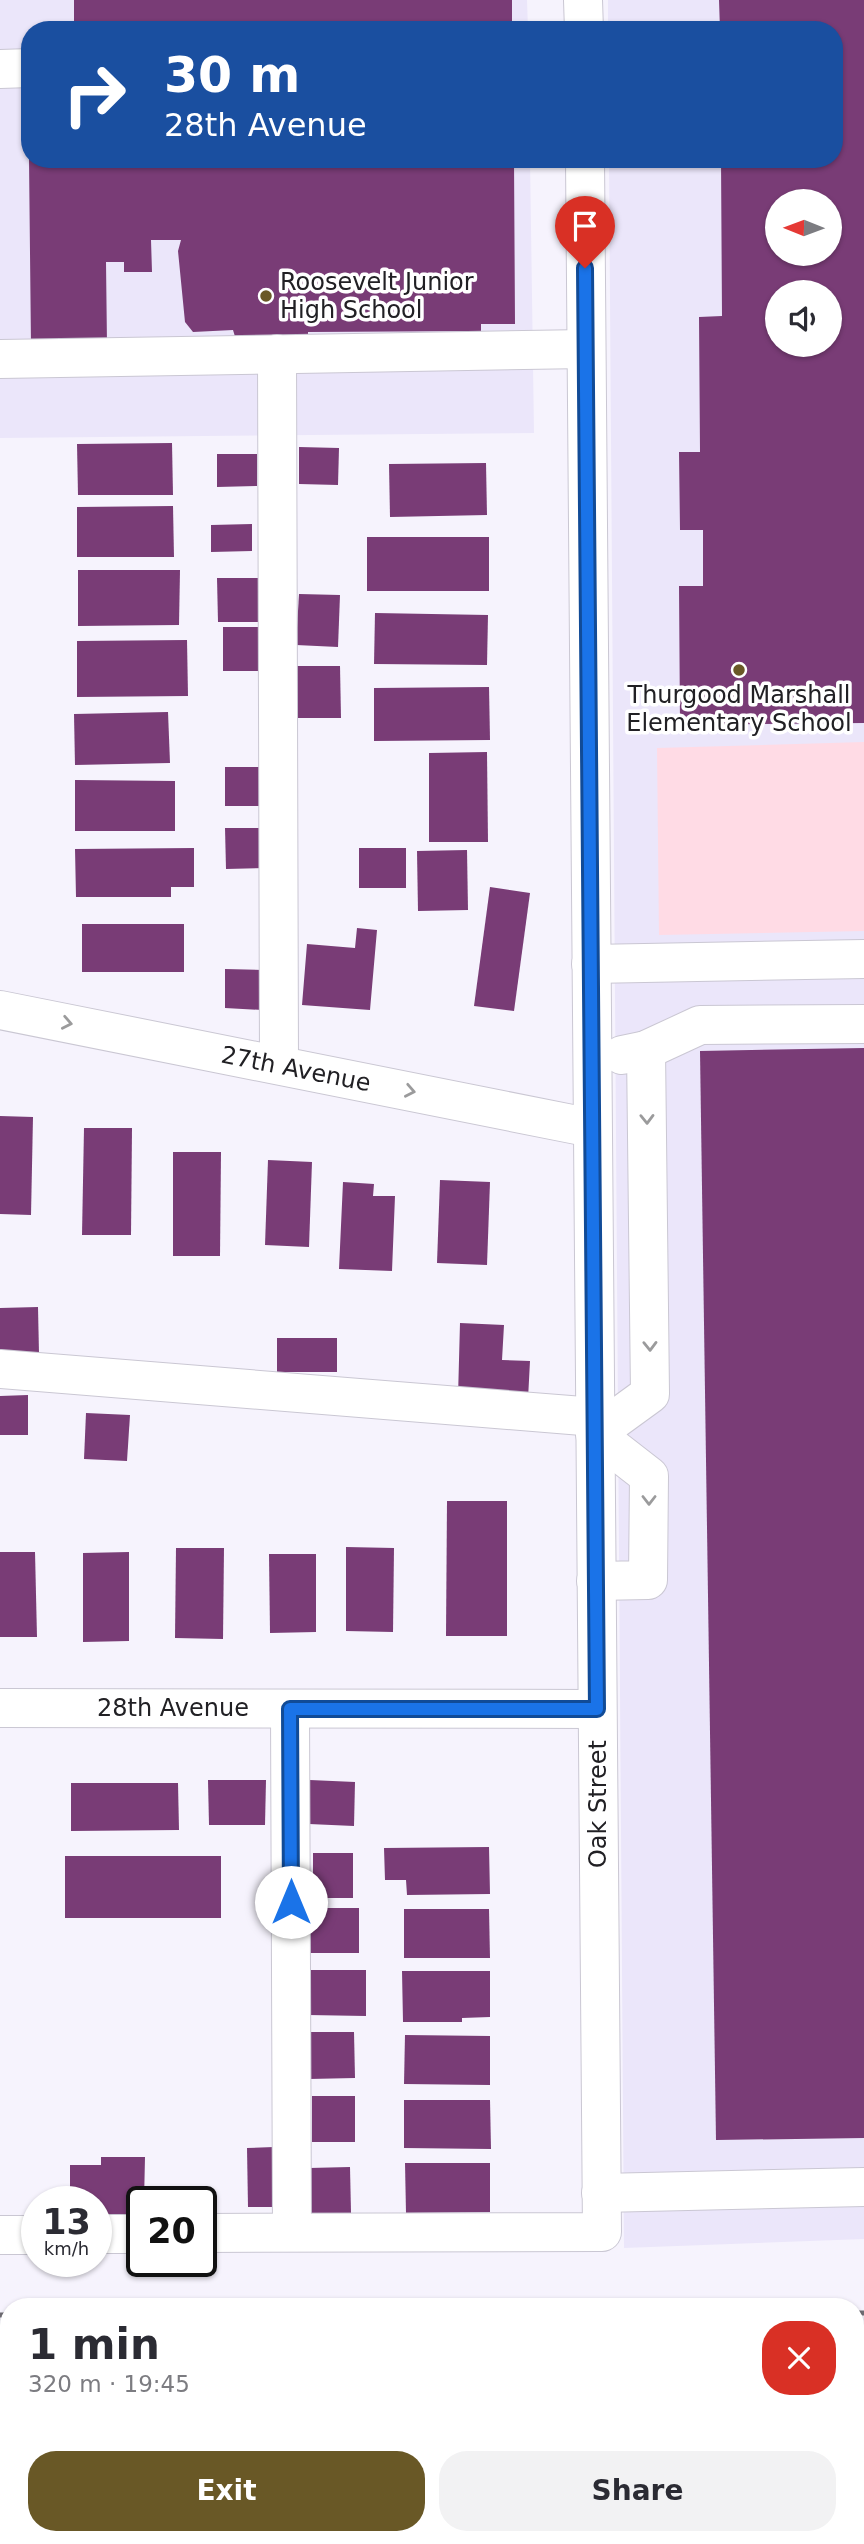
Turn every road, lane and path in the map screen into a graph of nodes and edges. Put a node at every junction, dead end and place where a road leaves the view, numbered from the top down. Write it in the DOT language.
graph roads {
  1 [pos="583,0"];
  2 [pos="583,21"];
  3 [pos="21,68"];
  4 [pos="0,69"];
  5 [pos="584,168"];
  6 [pos="586,349"];
  7 [pos="278,354"];
  8 [pos="0,359"];
  9 [pos="864,959"];
  10 [pos="591,964"];
  11 [pos="0,1010"];
  12 [pos="864,1024"];
  13 [pos="646,1050"];
  14 [pos="592,1061"];
  15 [pos="279,1065"];
  16 [pos="592,1128"];
  17 [pos="0,1368"];
  18 [pos="595,1426"];
  19 [pos="596,1581"];
  20 [pos="0,1708"];
  21 [pos="290,1709"];
  22 [pos="597,1709"];
  23 [pos="864,2187"];
  24 [pos="601,2193"];
  25 [pos="292,2232"];
  26 [pos="217,2233"];
  27 [pos="0,2235"];
  28 [pos="21,2235"];
  1 -- 2 [label="street"];
  3 -- 4 [label="street"];
  5 -- 6 [label="street, Oak Street"];
  6 -- 7 [label="street"];
  6 -- 10 [label="street, Oak Street"];
  7 -- 8 [label="street"];
  7 -- 15 [label="street"];
  9 -- 10 [label="street"];
  10 -- 14 [label="street, Oak Street"];
  11 -- 15 [label="street, 27th Avenue, one-way"];
  12 -- 13 [label="street"];
  13 -- 14 [label="street"];
  13 -- 18 [label="street, one-way"];
  14 -- 16 [label="street, Oak Street"];
  15 -- 16 [label="street, 27th Avenue, one-way"];
  16 -- 18 [label="street, Oak Street"];
  17 -- 18 [label="street"];
  18 -- 19 [label="street, Oak Street"];
  18 -- 19 [label="street, one-way"];
  19 -- 22 [label="street, Oak Street"];
  20 -- 21 [label="street, 28th Avenue"];
  21 -- 22 [label="street, 28th Avenue"];
  21 -- 25 [label="street"];
  22 -- 24 [label="street, Oak Street"];
  23 -- 24 [label="street"];
  24 -- 25 [label="street, Oak Street"];
  25 -- 26 [label="street"];
  27 -- 28 [label="street"];
}
